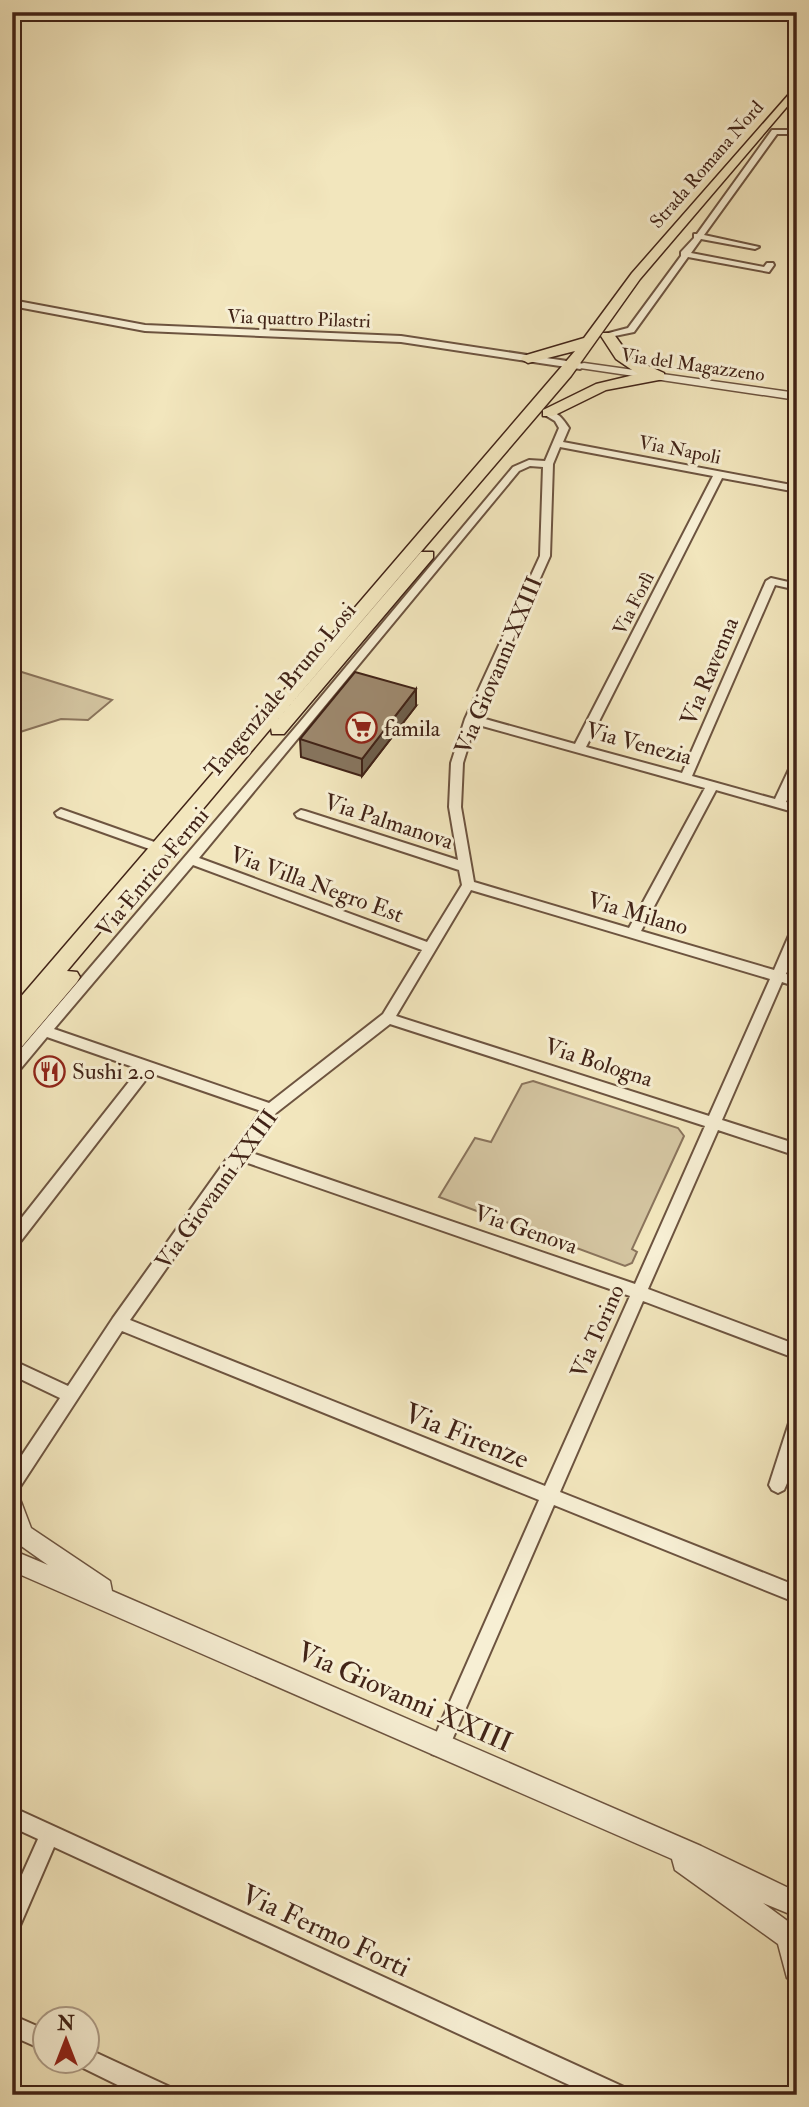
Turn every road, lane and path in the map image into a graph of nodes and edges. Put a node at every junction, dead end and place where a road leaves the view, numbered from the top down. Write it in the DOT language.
graph roads {
  1 [pos="797,88"];
  2 [pos="793,132"];
  3 [pos="697,236"];
  4 [pos="755,247"];
  5 [pos="738,251"];
  6 [pos="684,254"];
  7 [pos="730,263"];
  8 [pos="770,265"];
  9 [pos="645,267"];
  10 [pos="12,303"];
  11 [pos="608,336"];
  12 [pos="591,340"];
  13 [pos="528,359"];
  14 [pos="578,365"];
  15 [pos="659,376"];
  16 [pos="797,397"];
  17 [pos="547,405"];
  18 [pos="557,443"];
  19 [pos="548,464"];
  20 [pos="719,474"];
  21 [pos="797,489"];
  22 [pos="797,587"];
  23 [pos="471,719"];
  24 [pos="579,748"];
  25 [pos="797,765"];
  26 [pos="686,777"];
  27 [pos="712,786"];
  28 [pos="779,804"];
  29 [pos="797,809"];
  30 [pos="61,813"];
  31 [pos="301,814"];
  32 [pos="175,853"];
  33 [pos="464,867"];
  34 [pos="468,885"];
  35 [pos="633,933"];
  36 [pos="797,933"];
  37 [pos="430,948"];
  38 [pos="778,976"];
  39 [pos="797,982"];
  40 [pos="388,1018"];
  41 [pos="12,1021"];
  42 [pos="44,1031"];
  43 [pos="12,1045"];
  44 [pos="148,1067"];
  45 [pos="12,1069"];
  46 [pos="271,1109"];
  47 [pos="715,1122"];
  48 [pos="797,1150"];
  49 [pos="239,1154"];
  50 [pos="12,1242"];
  51 [pos="638,1292"];
  52 [pos="118,1323"];
  53 [pos="797,1352"];
  54 [pos="12,1367"];
  55 [pos="71,1395"];
  56 [pos="797,1423"];
  57 [pos="12,1485"];
  58 [pos="778,1485"];
  59 [pos="549,1496"];
  60 [pos="14,1522"];
  61 [pos="12,1560"];
  62 [pos="797,1595"];
  63 [pos="131,1608"];
  64 [pos="439,1747"];
  65 [pos="12,1816"];
  66 [pos="50,1835"];
  67 [pos="655,1841"];
  68 [pos="797,1905"];
  69 [pos="12,1921"];
  70 [pos="796,1959"];
  71 [pos="12,2025"];
  72 [pos="32,2034"];
  73 [pos="102,2067"];
  74 [pos="162,2095"];
  75 [pos="616,2095"];
  1 -- 9 [label="main road, Strada Romana Nord"];
  2 -- 3 [label="street"];
  3 -- 4 [label="street"];
  3 -- 6 [label="street"];
  5 -- 7 [label="street"];
  6 -- 7 [label="street"];
  6 -- 11 [label="street"];
  7 -- 8 [label="street"];
  9 -- 11 [label="main road, Strada Romana Nord"];
  9 -- 12 [label="main road, Strada Romana Nord"];
  10 -- 13 [label="street, Via quattro Pilastri"];
  11 -- 14 [label="main road, Strada Romana Nord"];
  11 -- 15 [label="main road"];
  12 -- 13 [label="main road"];
  12 -- 14 [label="main road, Strada Romana Nord"];
  13 -- 14 [label="street, Via quattro Pilastri"];
  13 -- 17 [label="main road"];
  14 -- 15 [label="street, Via del Magazzeno"];
  14 -- 17 [label="main road, Tangenziale Bruno Losi"];
  15 -- 16 [label="street, Via del Magazzeno"];
  15 -- 17 [label="main road"];
  17 -- 18 [label="street"];
  17 -- 32 [label="main road, Tangenziale Bruno Losi"];
  18 -- 19 [label="street, Via Giovanni XXIII"];
  18 -- 20 [label="street, Via Napoli"];
  19 -- 23 [label="street, Via Giovanni XXIII"];
  19 -- 32 [label="street, Via Enrico Fermi"];
  20 -- 21 [label="street, Via Napoli"];
  20 -- 24 [label="street, Via Forlì"];
  22 -- 26 [label="street, Via Ravenna"];
  23 -- 24 [label="street, Via Venezia"];
  23 -- 33 [label="street, Via Giovanni XXIII"];
  24 -- 26 [label="street, Via Venezia"];
  25 -- 28 [label="street"];
  26 -- 27 [label="street, Via Venezia"];
  27 -- 28 [label="street, Via Venezia"];
  27 -- 35 [label="street"];
  28 -- 29 [label="street, Via Venezia"];
  30 -- 32 [label="street, Via Villa Negro Est"];
  31 -- 33 [label="street, Via Palmanova"];
  32 -- 37 [label="street, Via Villa Negro Est"];
  32 -- 41 [label="main road, Tangenziale Bruno Losi"];
  32 -- 42 [label="street, Via Enrico Fermi"];
  32 -- 43 [label="main road, Tangenziale Bruno Losi"];
  33 -- 34 [label="street, Via Giovanni XXIII"];
  34 -- 35 [label="street, Via Milano"];
  34 -- 37 [label="street, Via Giovanni XXIII"];
  35 -- 38 [label="street, Via Milano"];
  36 -- 38 [label="street, Via Torino"];
  37 -- 40 [label="street, Via Giovanni XXIII"];
  38 -- 39 [label="street, Via Milano"];
  38 -- 47 [label="street, Via Torino"];
  40 -- 46 [label="street, Via Giovanni XXIII"];
  40 -- 47 [label="street, Via Bologna"];
  42 -- 44 [label="street"];
  42 -- 45 [label="street, Via Enrico Fermi"];
  44 -- 46 [label="street"];
  44 -- 50 [label="street"];
  46 -- 49 [label="street, Via Giovanni XXIII"];
  47 -- 48 [label="street, Via Bologna"];
  47 -- 51 [label="street, Via Torino"];
  49 -- 51 [label="street, Via Genova"];
  49 -- 52 [label="street, Via Giovanni XXIII"];
  51 -- 53 [label="street, Via Genova"];
  51 -- 59 [label="street, Via Torino"];
  52 -- 55 [label="street, Via Giovanni XXIII"];
  52 -- 59 [label="street, Via Firenze"];
  54 -- 55 [label="street"];
  55 -- 57 [label="street, Via Giovanni XXIII"];
  56 -- 58 [label="street"];
  59 -- 62 [label="street, Via Firenze"];
  59 -- 64 [label="street, Via Torino"];
  60 -- 63 [label="street, Via Giovanni XXIII"];
  61 -- 63 [label="street, Via Giovanni XXIII"];
  63 -- 64 [label="street, Via Giovanni XXIII"];
  64 -- 67 [label="street, Via Giovanni XXIII"];
  65 -- 66 [label="street, Via Fermo Forti"];
  66 -- 69 [label="street"];
  66 -- 75 [label="street, Via Fermo Forti"];
  67 -- 68 [label="street, Via Giovanni XXIII"];
  67 -- 70 [label="street, Via Giovanni XXIII"];
  71 -- 72 [label="street"];
  73 -- 74 [label="street"];
}
